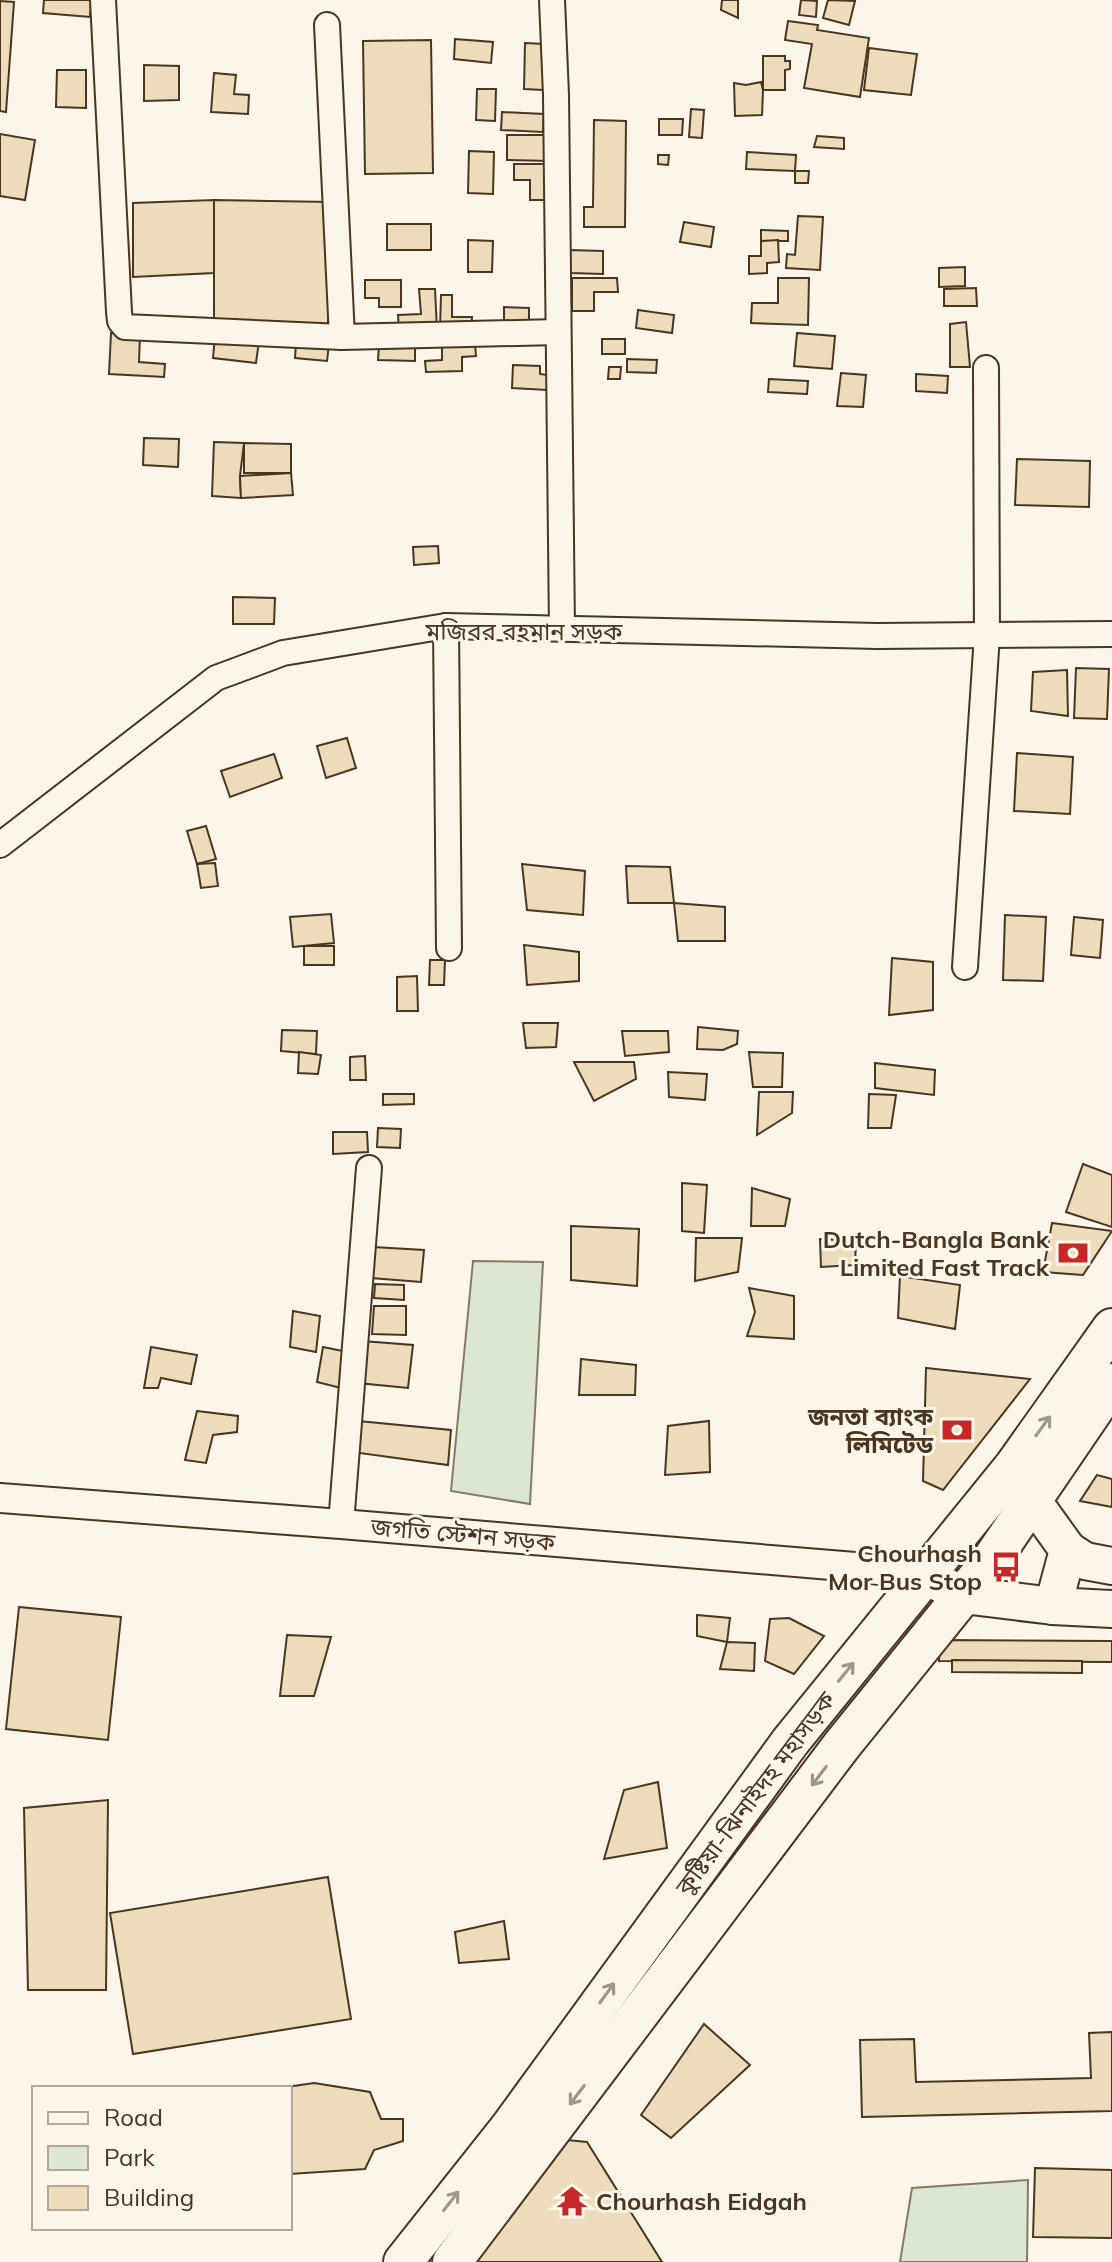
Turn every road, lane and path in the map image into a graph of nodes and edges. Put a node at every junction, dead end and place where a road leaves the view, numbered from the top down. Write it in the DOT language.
graph roads {
  1 [pos="103,0"];
  2 [pos="552,0"];
  3 [pos="327,25"];
  4 [pos="558,332"];
  5 [pos="342,337"];
  6 [pos="986,368"];
  7 [pos="446,626"];
  8 [pos="562,629"];
  9 [pos="1112,634"];
  10 [pos="987,635"];
  11 [pos="0,845"];
  12 [pos="449,948"];
  13 [pos="965,967"];
  14 [pos="369,1168"];
  15 [pos="1112,1328"];
  16 [pos="1112,1383"];
  17 [pos="1014,1466"];
  18 [pos="0,1498"];
  19 [pos="1032,1500"];
  20 [pos="341,1524"];
  21 [pos="1068,1550"];
  22 [pos="1112,1566"];
  23 [pos="925,1576"];
  24 [pos="963,1595"];
  25 [pos="1053,1606"];
  26 [pos="1112,1609"];
  27 [pos="496,2144"];
  28 [pos="522,2171"];
  29 [pos="403,2262"];
  30 [pos="452,2262"];
  1 -- 5 [label="street"];
  2 -- 4 [label="street"];
  3 -- 5 [label="street"];
  4 -- 5 [label="street"];
  4 -- 8 [label="street"];
  6 -- 10 [label="street"];
  7 -- 8 [label="street, মজিবর রহমান সড়ক"];
  7 -- 11 [label="street, মজিবর রহমান সড়ক"];
  7 -- 12 [label="street"];
  8 -- 10 [label="street, মজিবর রহমান সড়ক"];
  9 -- 10 [label="street, মজিবর রহমান সড়ক"];
  10 -- 13 [label="street"];
  14 -- 20 [label="street"];
  17 -- 15 [label="highway, কুষ্টিয়া-ঝিনাইদহ মহাসড়ক, one-way"];
  16 -- 19 [label="highway, কুষ্টিয়া-ঝিনাইদহ মহাসড়ক"];
  17 -- 19 [label="main road"];
  17 -- 23 [label="highway, কুষ্টিয়া-ঝিনাইদহ মহাসড়ক"];
  18 -- 20 [label="street, জগতি স্টেশন সড়ক"];
  19 -- 21 [label="main road"];
  19 -- 24 [label="highway, কুষ্টিয়া-ঝিনাইদহ মহাসড়ক"];
  20 -- 23 [label="street, জগতি স্টেশন সড়ক"];
  21 -- 22 [label="main road"];
  21 -- 25 [label="main road"];
  23 -- 24 [label="main road"];
  27 -- 23 [label="highway, কুষ্টিয়া-ঝিনাইদহ মহাসড়ক, one-way"];
  24 -- 25 [label="main road"];
  24 -- 28 [label="highway, কুষ্টিয়া-ঝিনাইদহ মহাসড়ক, one-way"];
  25 -- 26 [label="main road"];
  27 -- 28 [label="highway"];
  29 -- 27 [label="highway, কুষ্টিয়া-ঝিনাইদহ মহাসড়ক, one-way"];
  28 -- 30 [label="highway, কুষ্টিয়া-ঝিনাইদহ মহাসড়ক"];
}
